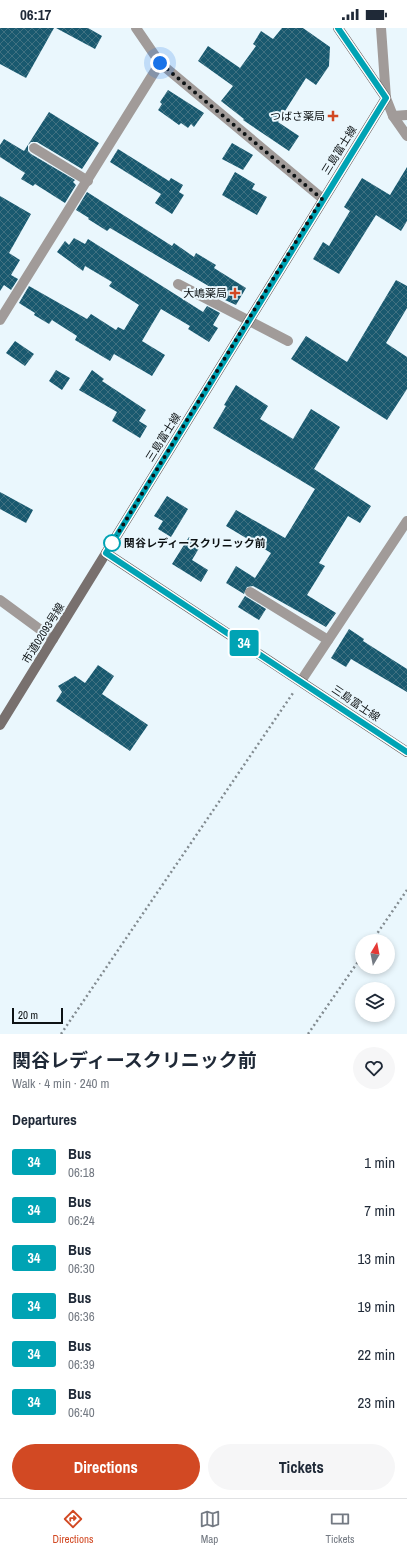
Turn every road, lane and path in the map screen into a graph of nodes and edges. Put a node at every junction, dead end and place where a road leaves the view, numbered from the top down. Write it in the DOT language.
graph roads {
  1 [pos="136,28"];
  2 [pos="338,28"];
  3 [pos="381,28"];
  4 [pos="160,63"];
  5 [pos="386,98"];
  6 [pos="407,115"];
  7 [pos="393,116"];
  8 [pos="407,136"];
  9 [pos="34,148"];
  10 [pos="88,181"];
  11 [pos="322,199"];
  12 [pos="178,284"];
  13 [pos="0,320"];
  14 [pos="248,321"];
  15 [pos="288,341"];
  16 [pos="407,521"];
  17 [pos="106,553"];
  18 [pos="250,592"];
  19 [pos="0,600"];
  20 [pos="53,639"];
  21 [pos="328,640"];
  22 [pos="301,681"];
  23 [pos="0,725"];
  24 [pos="407,752"];
  25 [pos="407,890"];
  26 [pos="377,934"];
  27 [pos="355,966"];
  28 [pos="62,1034"];
  29 [pos="308,1034"];
  1 -- 4 [label="street"];
  2 -- 5 [label="main road"];
  3 -- 5 [label="street"];
  4 -- 10 [label="street"];
  4 -- 11 [label="street"];
  5 -- 7 [label="street"];
  5 -- 11 [label="main road, 三島富士線"];
  6 -- 7 [label="street"];
  7 -- 8 [label="street"];
  9 -- 10 [label="street"];
  10 -- 13 [label="street"];
  11 -- 14 [label="main road, 三島富士線"];
  12 -- 14 [label="street"];
  14 -- 15 [label="street"];
  14 -- 17 [label="main road, 三島富士線"];
  16 -- 21 [label="street"];
  17 -- 20 [label="street, 市道02093号線"];
  17 -- 22 [label="main road, 三島富士線"];
  18 -- 21 [label="street"];
  19 -- 20 [label="street"];
  20 -- 23 [label="street, 市道02093号線"];
  21 -- 22 [label="street"];
  22 -- 24 [label="main road, 三島富士線"];
  22 -- 28 [label="path"];
  25 -- 26 [label="path"];
  27 -- 29 [label="path"];
}
